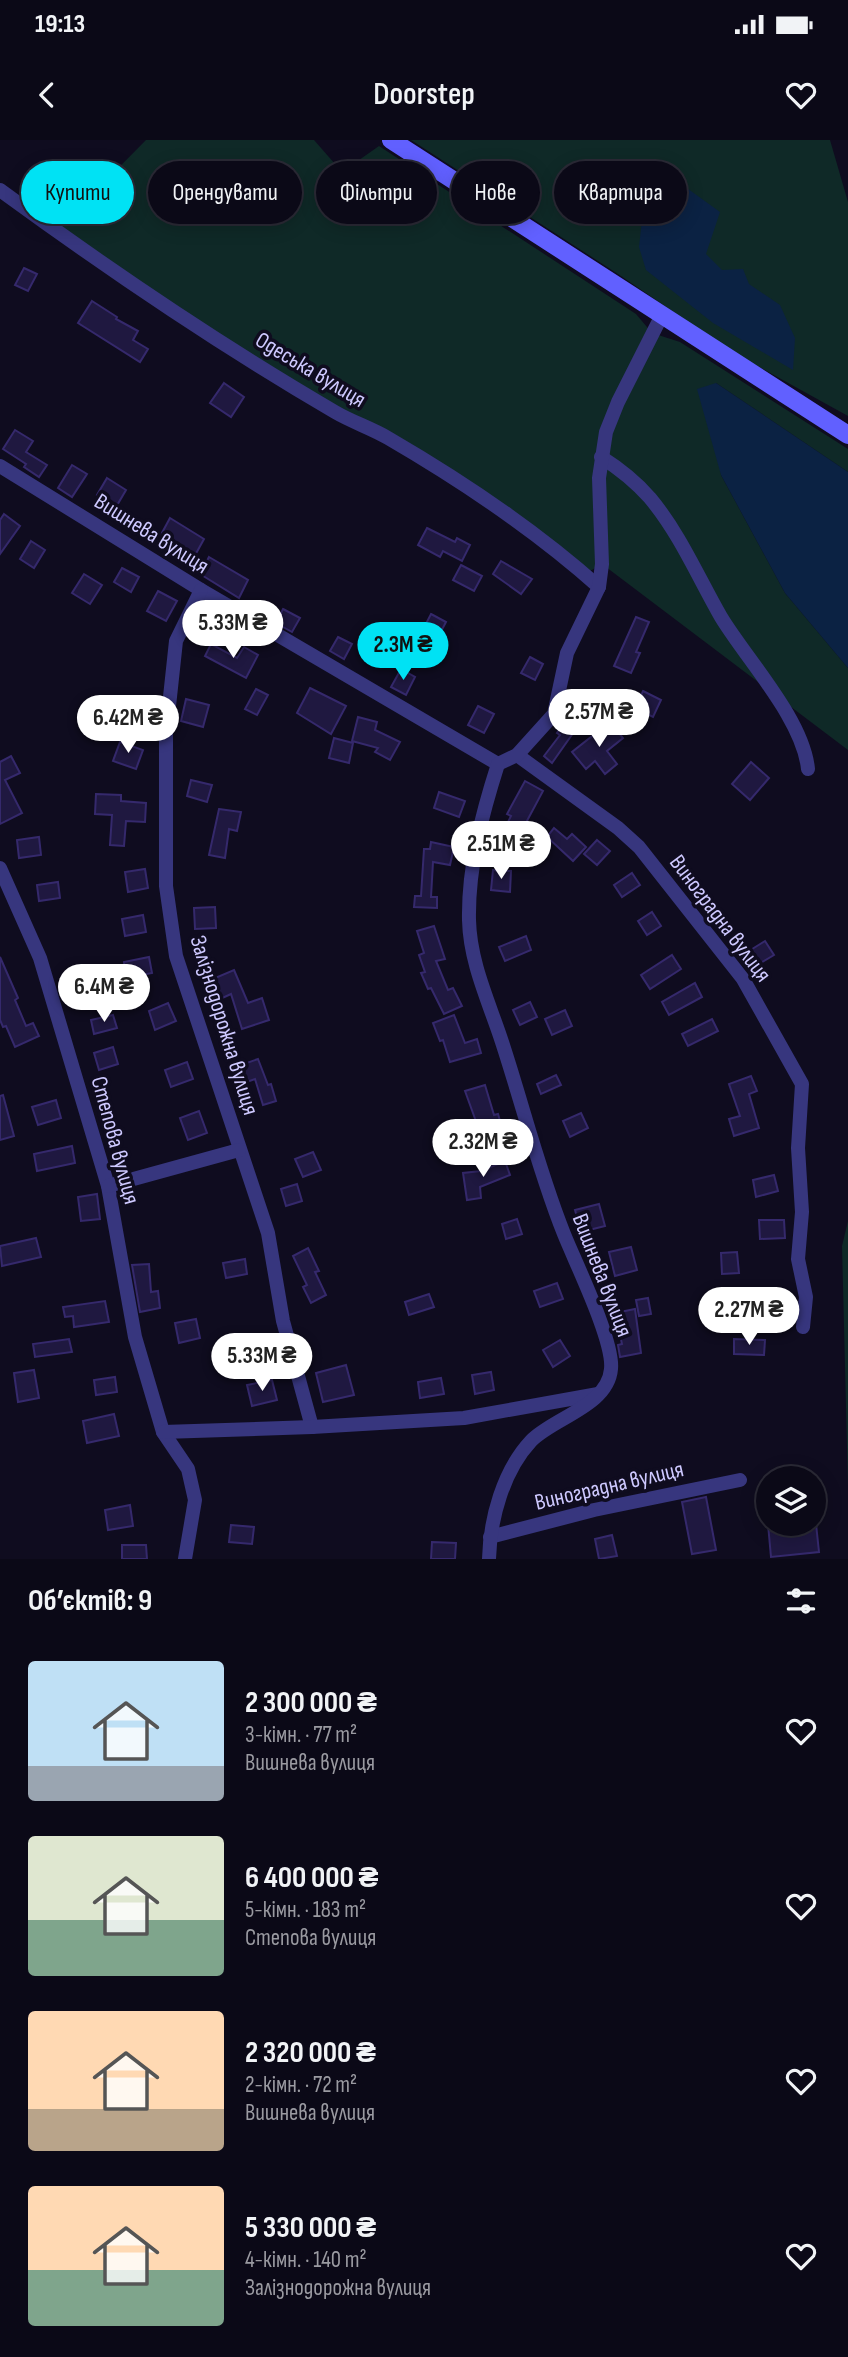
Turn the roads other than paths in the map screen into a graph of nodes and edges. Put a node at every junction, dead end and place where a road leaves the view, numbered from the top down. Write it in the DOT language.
graph roads {
  1 [pos="391,140"];
  2 [pos="0,190"];
  3 [pos="662,316"];
  4 [pos="848,435"];
  5 [pos="601,457"];
  6 [pos="0,466"];
  7 [pos="599,587"];
  8 [pos="201,590"];
  9 [pos="517,755"];
  10 [pos="498,764"];
  11 [pos="808,769"];
  12 [pos="0,868"];
  13 [pos="239,1150"];
  14 [pos="108,1185"];
  15 [pos="803,1327"];
  16 [pos="599,1394"];
  17 [pos="312,1427"];
  18 [pos="163,1432"];
  19 [pos="740,1480"];
  20 [pos="489,1537"];
  21 [pos="186,1559"];
  22 [pos="489,1559"];
  1 -- 3 [label="street"];
  2 -- 7 [label="street, Одеська вулиця"];
  3 -- 4 [label="street"];
  3 -- 5 [label="street"];
  5 -- 7 [label="street"];
  5 -- 11 [label="street"];
  6 -- 8 [label="street, Вишнева вулиця"];
  7 -- 9 [label="street"];
  8 -- 10 [label="street, Вишнева вулиця"];
  8 -- 13 [label="street, Залізнодорожна вулиця"];
  9 -- 10 [label="street"];
  9 -- 15 [label="street, Виноградна вулиця"];
  10 -- 16 [label="street, Вишнева вулиця"];
  12 -- 14 [label="street, Степова вулиця"];
  13 -- 14 [label="street"];
  13 -- 17 [label="street, Залізнодорожна вулиця"];
  14 -- 18 [label="street, Степова вулиця"];
  16 -- 17 [label="street"];
  16 -- 20 [label="street"];
  17 -- 18 [label="street"];
  18 -- 21 [label="street"];
  19 -- 20 [label="street, Виноградна вулиця"];
  20 -- 22 [label="street"];
}
